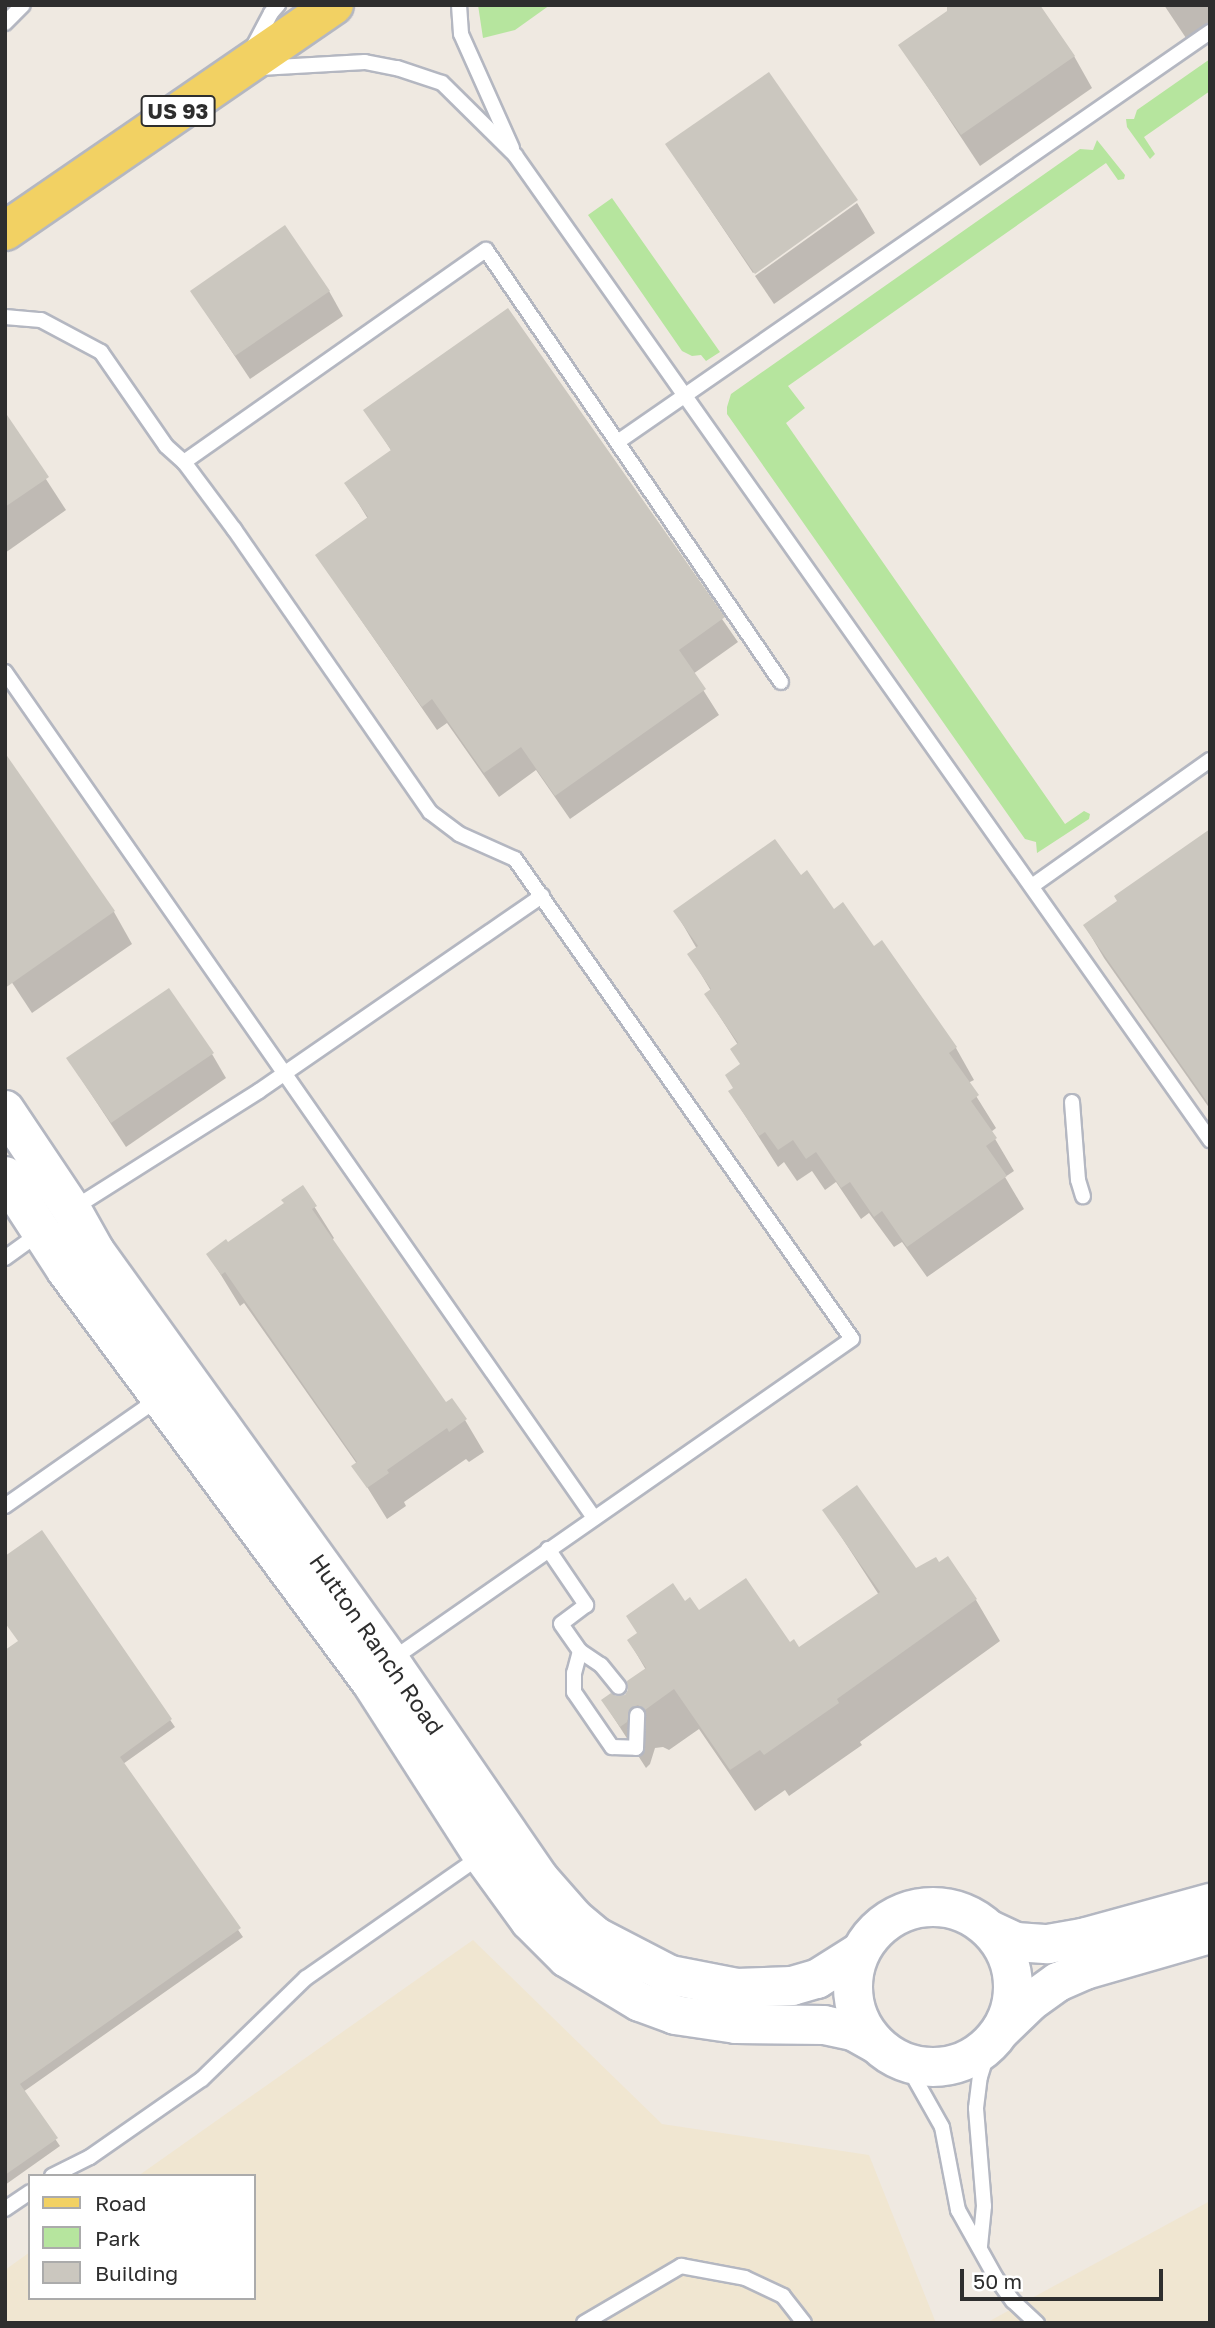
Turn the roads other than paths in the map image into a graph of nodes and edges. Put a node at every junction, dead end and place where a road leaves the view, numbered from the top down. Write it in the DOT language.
graph roads {
  1 [pos="23,5"];
  2 [pos="278,5"];
  3 [pos="334,5"];
  4 [pos="459,5"];
  5 [pos="5,23"];
  6 [pos="1210,32"];
  7 [pos="242,69"];
  8 [pos="515,155"];
  9 [pos="5,232"];
  10 [pos="5,317"];
  11 [pos="683,397"];
  12 [pos="619,441"];
  13 [pos="184,462"];
  14 [pos="5,672"];
  15 [pos="781,682"];
  16 [pos="1210,760"];
  17 [pos="1032,886"];
  18 [pos="542,896"];
  19 [pos="285,1073"];
  20 [pos="1072,1102"];
  21 [pos="5,1110"];
  22 [pos="1210,1140"];
  23 [pos="5,1176"];
  24 [pos="1083,1196"];
  25 [pos="56,1221"];
  26 [pos="5,1258"];
  27 [pos="160,1397"];
  28 [pos="5,1506"];
  29 [pos="594,1518"];
  30 [pos="548,1549"];
  31 [pos="580,1651"];
  32 [pos="380,1671"];
  33 [pos="619,1687"];
  34 [pos="638,1715"];
  35 [pos="497,1846"];
  36 [pos="1210,1903"];
  37 [pos="990,1930"];
  38 [pos="1210,1934"];
  39 [pos="860,1952"];
  40 [pos="995,2038"];
  41 [pos="891,2053"];
  42 [pos="56,2174"];
  43 [pos="28,2193"];
  44 [pos="5,2209"];
  45 [pos="980,2246"];
  46 [pos="584,2323"];
  47 [pos="804,2323"];
  48 [pos="1037,2323"];
  1 -- 5 [label="lane"];
  2 -- 7 [label="lane"];
  3 -- 7 [label="main road, US 93"];
  4 -- 8 [label="lane"];
  6 -- 11 [label="lane"];
  7 -- 8 [label="lane"];
  7 -- 9 [label="main road, US 93"];
  8 -- 11 [label="lane"];
  10 -- 13 [label="lane"];
  11 -- 12 [label="lane"];
  11 -- 17 [label="lane"];
  12 -- 13 [label="lane"];
  12 -- 15 [label="lane"];
  13 -- 18 [label="lane"];
  14 -- 19 [label="lane"];
  16 -- 17 [label="lane"];
  17 -- 22 [label="lane"];
  18 -- 19 [label="lane"];
  18 -- 29 [label="lane"];
  19 -- 25 [label="lane"];
  19 -- 29 [label="lane"];
  20 -- 24 [label="lane"];
  21 -- 25 [label="main road, Hutton Ranch Road"];
  23 -- 25 [label="main road, Hutton Ranch Road"];
  25 -- 26 [label="lane"];
  25 -- 27 [label="main road, Hutton Ranch Road"];
  25 -- 32 [label="main road, Hutton Ranch Road"];
  27 -- 28 [label="lane"];
  27 -- 32 [label="main road, Hutton Ranch Road"];
  29 -- 30 [label="lane"];
  30 -- 31 [label="lane"];
  30 -- 32 [label="lane"];
  31 -- 33 [label="lane"];
  31 -- 34 [label="lane"];
  32 -- 35 [label="main road, Hutton Ranch Road"];
  35 -- 39 [label="main road, Hutton Ranch Road"];
  35 -- 41 [label="main road, Hutton Ranch Road"];
  35 -- 42 [label="lane"];
  36 -- 37 [label="main road"];
  37 -- 39 [label="main road"];
  37 -- 40 [label="main road"];
  38 -- 40 [label="main road"];
  39 -- 41 [label="main road"];
  40 -- 41 [label="main road"];
  40 -- 45 [label="lane"];
  41 -- 45 [label="lane"];
  43 -- 44 [label="lane"];
  45 -- 48 [label="lane"];
  46 -- 47 [label="lane"];
}
